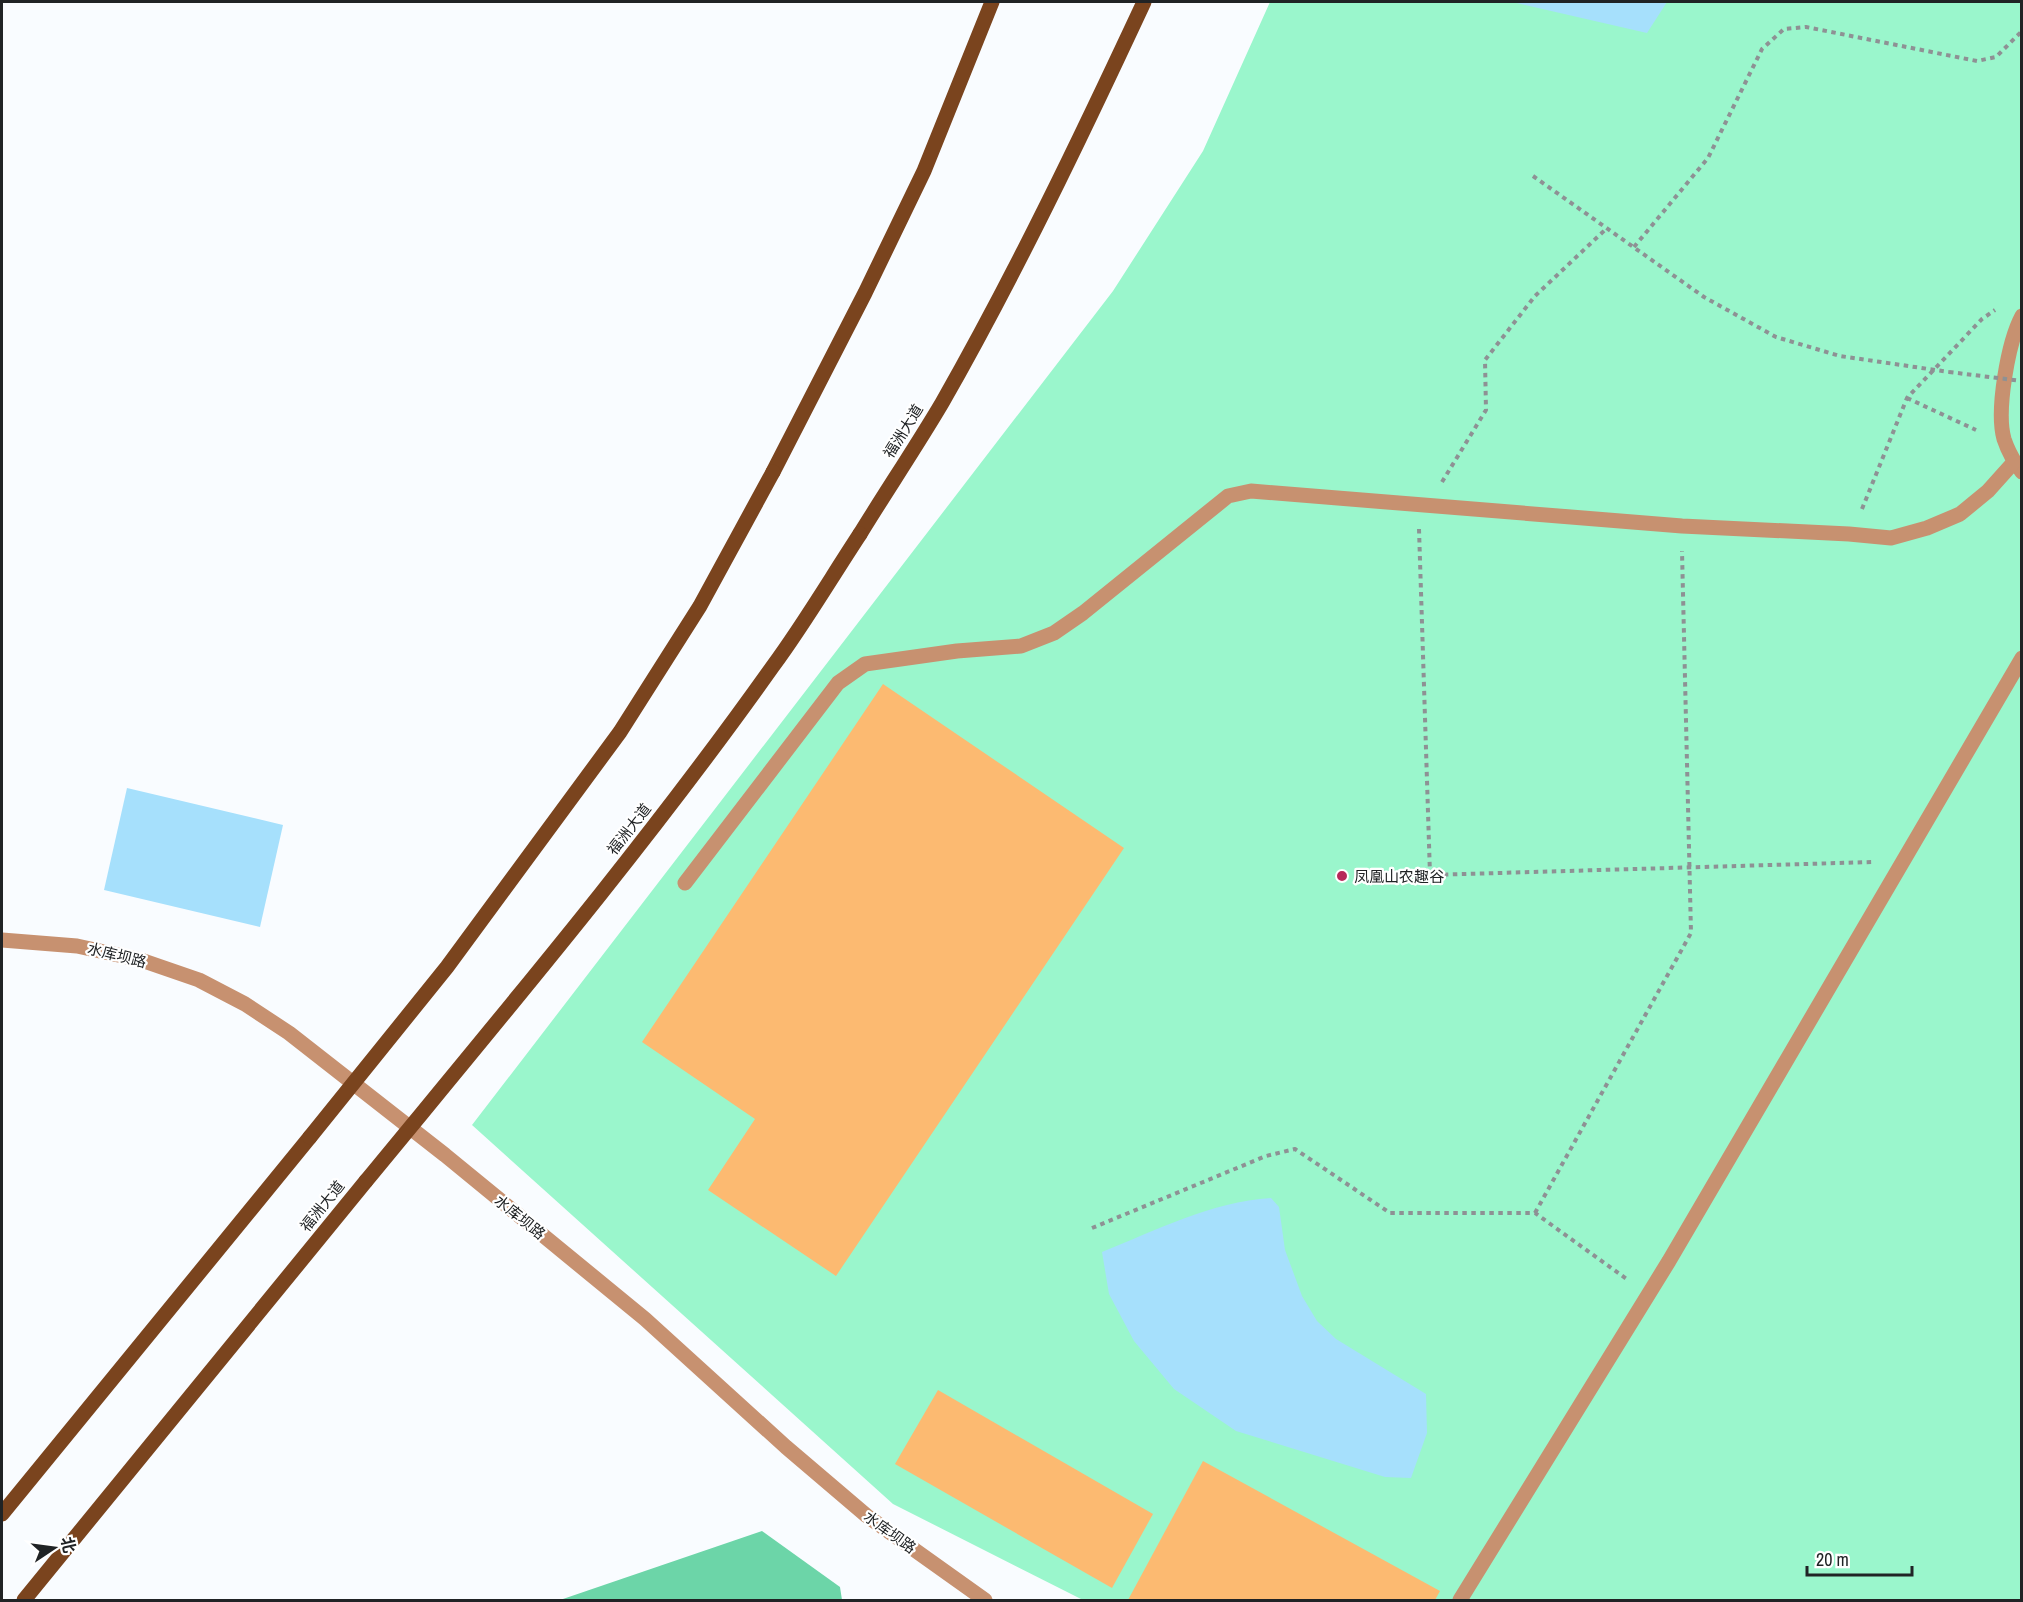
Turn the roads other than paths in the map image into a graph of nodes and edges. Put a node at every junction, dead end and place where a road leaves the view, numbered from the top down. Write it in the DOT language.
graph roads {
  1 [pos="992,2"];
  2 [pos="1144,2"];
  3 [pos="2022,316"];
  4 [pos="2018,467"];
  5 [pos="2022,658"];
  6 [pos="685,883"];
  7 [pos="2,940"];
  8 [pos="2,1514"];
  9 [pos="24,1600"];
  10 [pos="985,1600"];
  11 [pos="1460,1600"];
  1 -- 8 [label="main road, bridge"];
  2 -- 9 [label="main road, 福洲大道, bridge"];
  3 -- 4 [label="street"];
  4 -- 6 [label="street"];
  5 -- 11 [label="street"];
  7 -- 10 [label="street, 水库坝路"];
}
